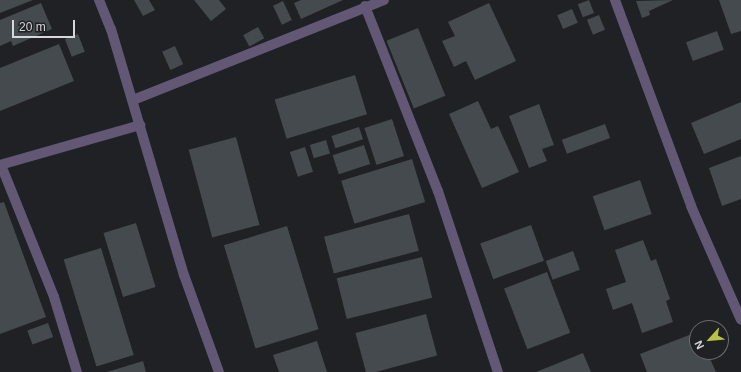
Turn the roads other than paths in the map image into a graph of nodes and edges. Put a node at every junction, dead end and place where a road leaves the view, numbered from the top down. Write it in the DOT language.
graph roads {
  1 [pos="99,0"];
  2 [pos="384,0"];
  3 [pos="614,0"];
  4 [pos="365,6"];
  5 [pos="133,100"];
  6 [pos="140,126"];
  7 [pos="0,165"];
  8 [pos="741,320"];
  9 [pos="77,372"];
  10 [pos="219,372"];
  11 [pos="498,372"];
  1 -- 5 [label="street"];
  2 -- 4 [label="street"];
  3 -- 8 [label="street"];
  4 -- 5 [label="street"];
  4 -- 11 [label="street"];
  5 -- 6 [label="street"];
  6 -- 7 [label="street"];
  6 -- 10 [label="street"];
  7 -- 9 [label="street"];
}
